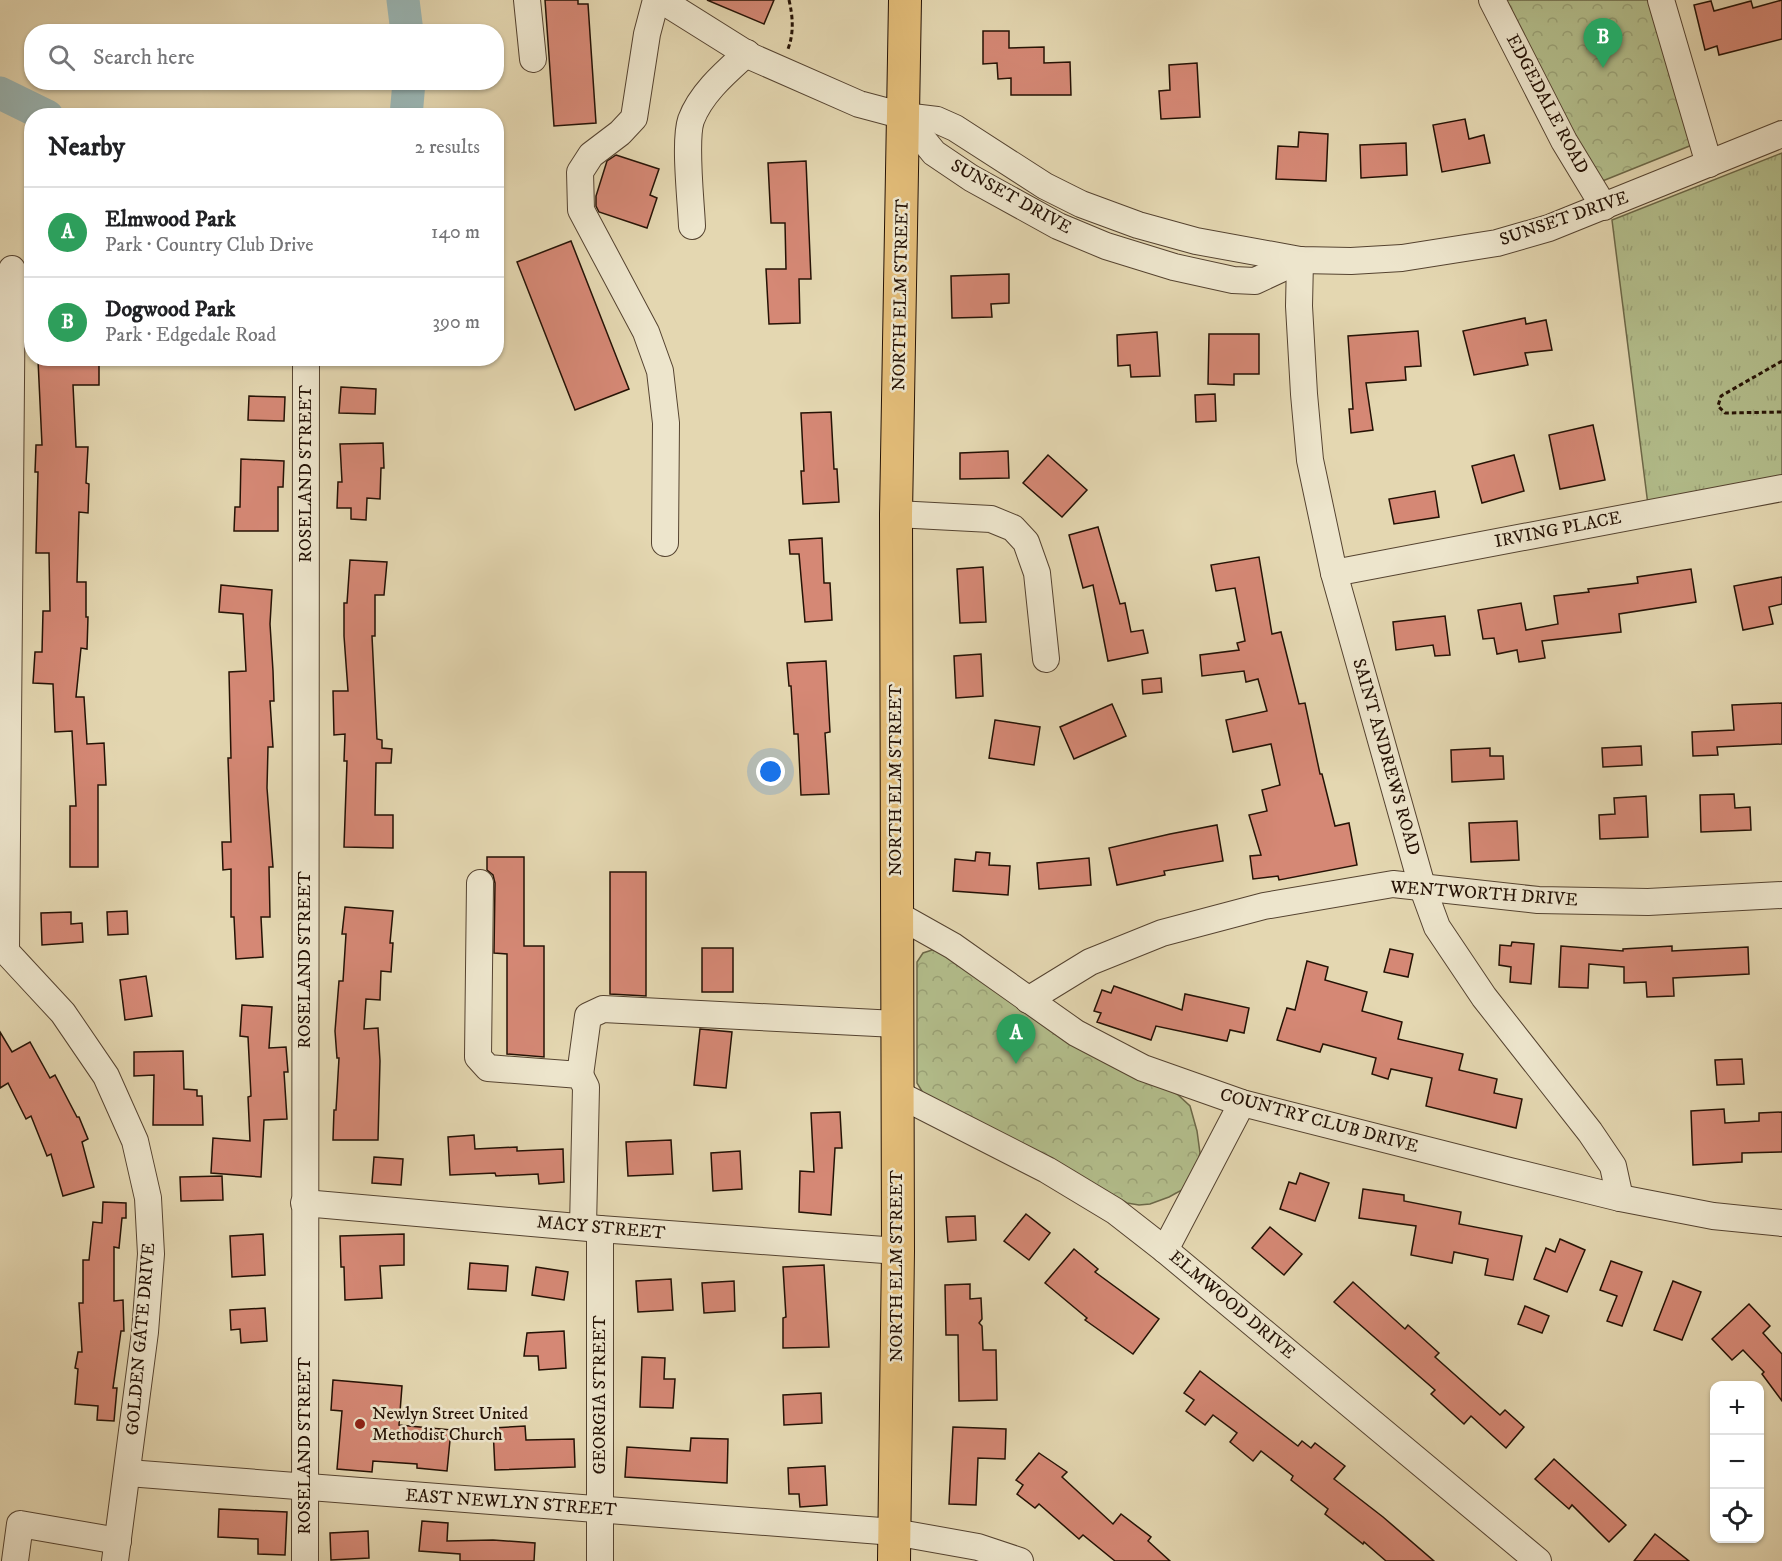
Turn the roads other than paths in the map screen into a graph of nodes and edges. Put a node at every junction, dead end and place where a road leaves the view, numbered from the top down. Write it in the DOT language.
graph roads {
  1 [pos="527,0"];
  2 [pos="656,0"];
  3 [pos="662,0"];
  4 [pos="905,0"];
  5 [pos="1492,0"];
  6 [pos="1661,0"];
  7 [pos="747,53"];
  8 [pos="533,59"];
  9 [pos="904,116"];
  10 [pos="1782,134"];
  11 [pos="1709,164"];
  12 [pos="1604,207"];
  13 [pos="692,226"];
  14 [pos="1300,260"];
  15 [pos="8,276"];
  16 [pos="306,366"];
  17 [pos="1782,488"];
  18 [pos="896,514"];
  19 [pos="666,543"];
  20 [pos="1334,573"];
  21 [pos="1046,659"];
  22 [pos="480,883"];
  23 [pos="1422,886"];
  24 [pos="1782,895"];
  25 [pos="896,914"];
  26 [pos="3,947"];
  27 [pos="1028,1000"];
  28 [pos="896,1024"];
  29 [pos="580,1075"];
  30 [pos="896,1093"];
  31 [pos="1242,1103"];
  32 [pos="1620,1198"];
  33 [pos="304,1203"];
  34 [pos="1774,1223"];
  35 [pos="592,1228"];
  36 [pos="1782,1244"];
  37 [pos="1165,1250"];
  38 [pos="898,1251"];
  39 [pos="128,1473"];
  40 [pos="305,1488"];
  41 [pos="600,1509"];
  42 [pos="894,1546"];
  43 [pos="116,1551"];
  44 [pos="15,1561"];
  45 [pos="305,1561"];
  46 [pos="600,1561"];
  47 [pos="1020,1561"];
  48 [pos="1538,1561"];
  1 -- 8 [label="street"];
  2 -- 19 [label="street"];
  3 -- 7 [label="street"];
  4 -- 9 [label="main road, NORTH ELM STREET"];
  5 -- 12 [label="street, EDGEDALE ROAD"];
  6 -- 11 [label="street"];
  7 -- 9 [label="street"];
  7 -- 13 [label="street"];
  9 -- 14 [label="street, SUNSET DRIVE"];
  9 -- 14 [label="street, SUNSET DRIVE"];
  9 -- 18 [label="main road, NORTH ELM STREET"];
  10 -- 11 [label="street, SUNSET DRIVE"];
  11 -- 12 [label="street, SUNSET DRIVE"];
  12 -- 14 [label="street, SUNSET DRIVE"];
  14 -- 20 [label="street, SAINT ANDREWS ROAD"];
  15 -- 26 [label="street"];
  16 -- 33 [label="street, ROSELAND STREET"];
  17 -- 20 [label="street, IRVING PLACE"];
  18 -- 21 [label="street"];
  18 -- 25 [label="main road, NORTH ELM STREET"];
  20 -- 23 [label="street, SAINT ANDREWS ROAD"];
  22 -- 29 [label="street"];
  23 -- 24 [label="street, WENTWORTH DRIVE"];
  23 -- 27 [label="street, WENTWORTH DRIVE"];
  23 -- 32 [label="street, SAINT ANDREWS ROAD"];
  25 -- 27 [label="street, COUNTRY CLUB DRIVE"];
  25 -- 28 [label="main road, NORTH ELM STREET"];
  26 -- 39 [label="street, GOLDEN GATE DRIVE"];
  27 -- 31 [label="street, COUNTRY CLUB DRIVE"];
  28 -- 29 [label="street, GEORGIA STREET"];
  28 -- 30 [label="main road, NORTH ELM STREET"];
  29 -- 35 [label="street, GEORGIA STREET"];
  30 -- 37 [label="street, ELMWOOD DRIVE"];
  30 -- 38 [label="main road, NORTH ELM STREET"];
  31 -- 32 [label="street, COUNTRY CLUB DRIVE"];
  31 -- 37 [label="street"];
  32 -- 34 [label="street, COUNTRY CLUB DRIVE"];
  33 -- 35 [label="street, MACY STREET"];
  33 -- 40 [label="street, ROSELAND STREET"];
  34 -- 36 [label="street"];
  35 -- 38 [label="street, MACY STREET"];
  35 -- 41 [label="street, GEORGIA STREET"];
  37 -- 48 [label="street, ELMWOOD DRIVE"];
  38 -- 42 [label="main road, NORTH ELM STREET"];
  39 -- 40 [label="street, EAST NEWLYN STREET"];
  39 -- 43 [label="street, GOLDEN GATE DRIVE"];
  40 -- 41 [label="street, EAST NEWLYN STREET"];
  40 -- 45 [label="street, ROSELAND STREET"];
  41 -- 42 [label="street, EAST NEWLYN STREET"];
  41 -- 46 [label="street, GEORGIA STREET"];
  42 -- 47 [label="street, EAST NEWLYN STREET"];
  43 -- 44 [label="street"];
}
